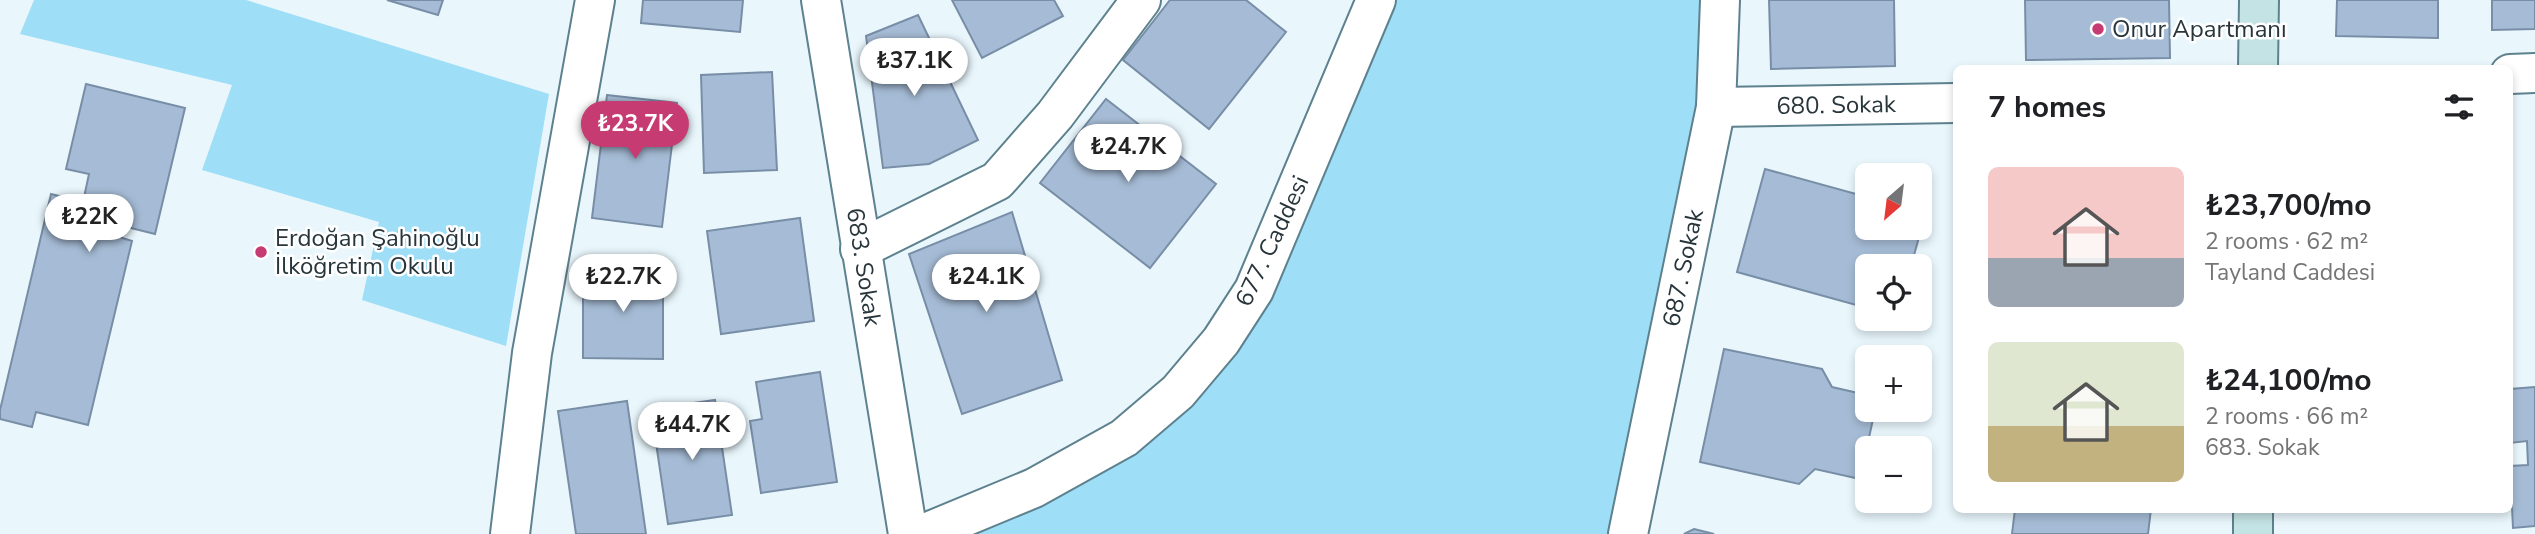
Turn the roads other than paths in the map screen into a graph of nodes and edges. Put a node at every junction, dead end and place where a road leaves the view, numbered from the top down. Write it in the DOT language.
graph roads {
  1 [pos="596,0"];
  2 [pos="821,0"];
  3 [pos="1141,0"];
  4 [pos="1376,0"];
  5 [pos="1720,0"];
  6 [pos="2259,0"];
  7 [pos="2258,65"];
  8 [pos="2535,73"];
  9 [pos="2513,74"];
  10 [pos="1953,103"];
  11 [pos="1716,107"];
  12 [pos="860,249"];
  13 [pos="2253,513"];
  14 [pos="510,534"];
  15 [pos="908,534"];
  16 [pos="923,534"];
  17 [pos="1628,534"];
  18 [pos="2253,534"];
  1 -- 14 [label="street"];
  2 -- 12 [label="street, 683. Sokak"];
  3 -- 12 [label="street"];
  4 -- 16 [label="street, 677. Caddesi"];
  5 -- 11 [label="street, 687. Sokak"];
  6 -- 7 [label="main road"];
  8 -- 9 [label="street"];
  10 -- 11 [label="street, 680. Sokak"];
  11 -- 17 [label="street, 687. Sokak"];
  12 -- 15 [label="street, 683. Sokak"];
  13 -- 18 [label="main road"];
}
